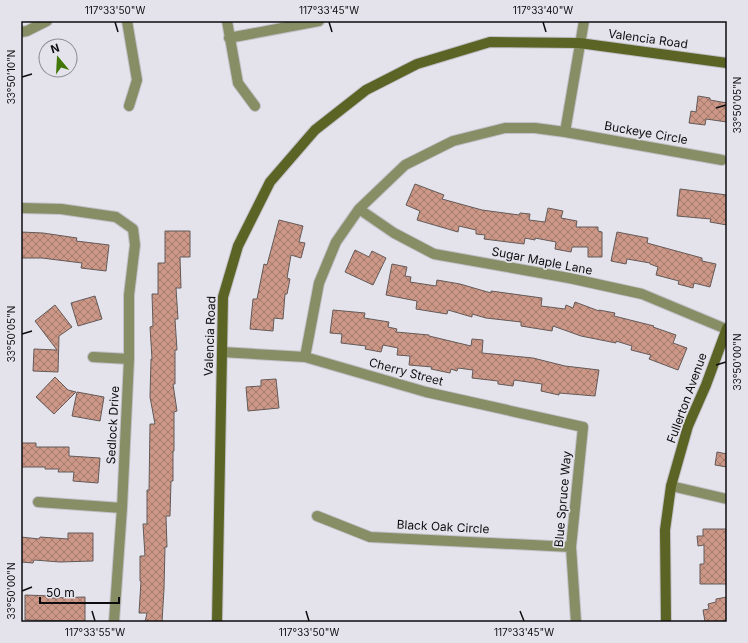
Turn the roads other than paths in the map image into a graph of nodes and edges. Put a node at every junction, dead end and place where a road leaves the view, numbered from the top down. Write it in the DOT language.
graph roads {
  1 [pos="47,21"];
  2 [pos="127,21"];
  3 [pos="227,21"];
  4 [pos="319,21"];
  5 [pos="584,21"];
  6 [pos="21,32"];
  7 [pos="229,38"];
  8 [pos="579,43"];
  9 [pos="727,63"];
  10 [pos="129,106"];
  11 [pos="255,106"];
  12 [pos="565,132"];
  13 [pos="722,160"];
  14 [pos="21,208"];
  15 [pos="359,209"];
  16 [pos="727,329"];
  17 [pos="222,352"];
  18 [pos="305,356"];
  19 [pos="93,357"];
  20 [pos="129,359"];
  21 [pos="583,427"];
  22 [pos="671,486"];
  23 [pos="727,499"];
  24 [pos="38,502"];
  25 [pos="122,508"];
  26 [pos="317,516"];
  27 [pos="571,547"];
  28 [pos="114,622"];
  29 [pos="217,622"];
  30 [pos="576,622"];
  31 [pos="666,622"];
  1 -- 6 [label="street"];
  2 -- 10 [label="street"];
  3 -- 7 [label="street"];
  4 -- 7 [label="street"];
  5 -- 8 [label="street"];
  7 -- 11 [label="street"];
  8 -- 9 [label="street, Valencia Road"];
  8 -- 12 [label="street"];
  8 -- 17 [label="street, Valencia Road"];
  12 -- 13 [label="street, Buckeye Circle"];
  12 -- 15 [label="street, Buckeye Circle"];
  14 -- 20 [label="street, Sedlock Drive"];
  15 -- 16 [label="street, Sugar Maple Lane"];
  15 -- 18 [label="street, Buckeye Circle"];
  16 -- 22 [label="street, Fullerton Avenue"];
  17 -- 18 [label="street, Cherry Street"];
  17 -- 29 [label="street, Valencia Road"];
  18 -- 21 [label="street, Cherry Street"];
  19 -- 20 [label="street"];
  20 -- 25 [label="street, Sedlock Drive"];
  21 -- 27 [label="street, Blue Spruce Way"];
  22 -- 23 [label="street"];
  22 -- 31 [label="street, Fullerton Avenue"];
  24 -- 25 [label="street"];
  25 -- 28 [label="street, Sedlock Drive"];
  26 -- 27 [label="street, Black Oak Circle"];
  27 -- 30 [label="street, Blue Spruce Way"];
}
